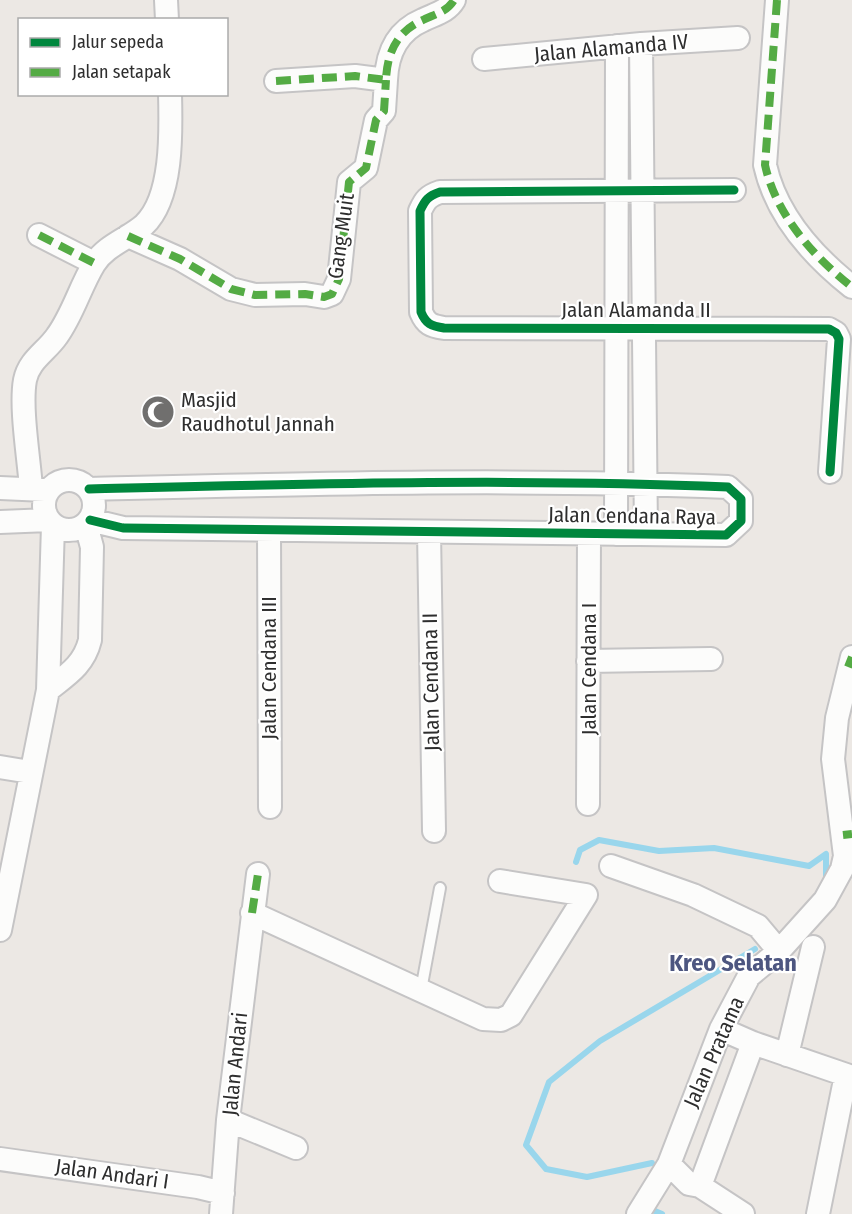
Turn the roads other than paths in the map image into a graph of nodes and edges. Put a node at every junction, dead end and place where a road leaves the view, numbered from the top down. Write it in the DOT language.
graph roads {
  1 [pos="166,0"];
  2 [pos="454,0"];
  3 [pos="777,0"];
  4 [pos="166,18"];
  5 [pos="738,38"];
  6 [pos="641,44"];
  7 [pos="616,46"];
  8 [pos="484,59"];
  9 [pos="386,80"];
  10 [pos="276,81"];
  11 [pos="170,96"];
  12 [pos="616,190"];
  13 [pos="643,190"];
  14 [pos="734,190"];
  15 [pos="39,235"];
  16 [pos="128,236"];
  17 [pos="94,263"];
  18 [pos="852,287"];
  19 [pos="616,328"];
  20 [pos="644,328"];
  21 [pos="830,472"];
  22 [pos="616,483"];
  23 [pos="645,483"];
  24 [pos="0,488"];
  25 [pos="40,489"];
  26 [pos="89,489"];
  27 [pos="0,522"];
  28 [pos="51,523"];
  29 [pos="88,523"];
  30 [pos="269,530"];
  31 [pos="429,532"];
  32 [pos="589,534"];
  33 [pos="616,534"];
  34 [pos="646,534"];
  35 [pos="711,659"];
  36 [pos="588,661"];
  37 [pos="850,662"];
  38 [pos="48,690"];
  39 [pos="32,766"];
  40 [pos="0,767"];
  41 [pos="588,804"];
  42 [pos="270,807"];
  43 [pos="434,831"];
  44 [pos="848,835"];
  45 [pos="611,866"];
  46 [pos="258,874"];
  47 [pos="500,881"];
  48 [pos="440,888"];
  49 [pos="252,914"];
  50 [pos="0,930"];
  51 [pos="813,947"];
  52 [pos="779,951"];
  53 [pos="421,990"];
  54 [pos="721,1029"];
  55 [pos="753,1043"];
  56 [pos="787,1055"];
  57 [pos="849,1076"];
  58 [pos="228,1120"];
  59 [pos="296,1148"];
  60 [pos="0,1159"];
  61 [pos="669,1164"];
  62 [pos="700,1186"];
  63 [pos="222,1204"];
  64 [pos="638,1214"];
  65 [pos="743,1214"];
  66 [pos="818,1214"];
  1 -- 4 [label="street"];
  2 -- 9 [label="street"];
  3 -- 18 [label="street"];
  5 -- 6 [label="street, Jalan Alamanda IV"];
  6 -- 7 [label="street, Jalan Alamanda IV"];
  6 -- 13 [label="street"];
  7 -- 8 [label="street, Jalan Alamanda IV"];
  7 -- 12 [label="street"];
  9 -- 10 [label="street"];
  9 -- 16 [label="street, Gang Muit"];
  11 -- 16 [label="street"];
  12 -- 13 [label="street"];
  12 -- 19 [label="street"];
  12 -- 19 [label="street, Jalan Alamanda II"];
  13 -- 14 [label="street"];
  13 -- 20 [label="street"];
  15 -- 17 [label="street"];
  16 -- 17 [label="street"];
  17 -- 25 [label="street"];
  19 -- 20 [label="street, Jalan Alamanda II"];
  19 -- 22 [label="street"];
  20 -- 21 [label="street, Jalan Alamanda II"];
  20 -- 23 [label="street"];
  22 -- 23 [label="street, Jalan Cendana Raya"];
  22 -- 26 [label="street, Jalan Cendana Raya"];
  22 -- 33 [label="street"];
  23 -- 34 [label="street"];
  23 -- 34 [label="street, Jalan Cendana Raya"];
  24 -- 25 [label="street"];
  25 -- 26 [label="street"];
  25 -- 28 [label="street"];
  26 -- 29 [label="street"];
  27 -- 28 [label="street"];
  28 -- 29 [label="street"];
  28 -- 38 [label="street"];
  29 -- 30 [label="street, Jalan Cendana Raya"];
  29 -- 38 [label="street"];
  30 -- 31 [label="street, Jalan Cendana Raya"];
  30 -- 42 [label="street, Jalan Cendana III"];
  31 -- 32 [label="street, Jalan Cendana Raya"];
  31 -- 43 [label="street, Jalan Cendana II"];
  32 -- 33 [label="street, Jalan Cendana Raya"];
  32 -- 36 [label="street, Jalan Cendana I"];
  33 -- 34 [label="street, Jalan Cendana Raya"];
  35 -- 36 [label="street"];
  36 -- 41 [label="street, Jalan Cendana I"];
  37 -- 44 [label="street, Jalan Pratama"];
  38 -- 39 [label="street"];
  39 -- 40 [label="street"];
  39 -- 50 [label="street"];
  44 -- 52 [label="street, Jalan Pratama"];
  45 -- 52 [label="street"];
  46 -- 49 [label="street, Jalan Andari"];
  47 -- 53 [label="street"];
  48 -- 53 [label="lane"];
  49 -- 53 [label="street"];
  49 -- 58 [label="street, Jalan Andari"];
  51 -- 56 [label="street"];
  52 -- 54 [label="street, Jalan Pratama"];
  54 -- 55 [label="street"];
  54 -- 61 [label="street, Jalan Pratama"];
  55 -- 56 [label="street"];
  55 -- 62 [label="street"];
  56 -- 57 [label="street"];
  57 -- 66 [label="street"];
  58 -- 59 [label="street"];
  58 -- 63 [label="street, Jalan Andari"];
  60 -- 63 [label="street, Jalan Andari I"];
  61 -- 62 [label="street"];
  61 -- 64 [label="street, Jalan Pratama"];
  62 -- 65 [label="street"];
}
